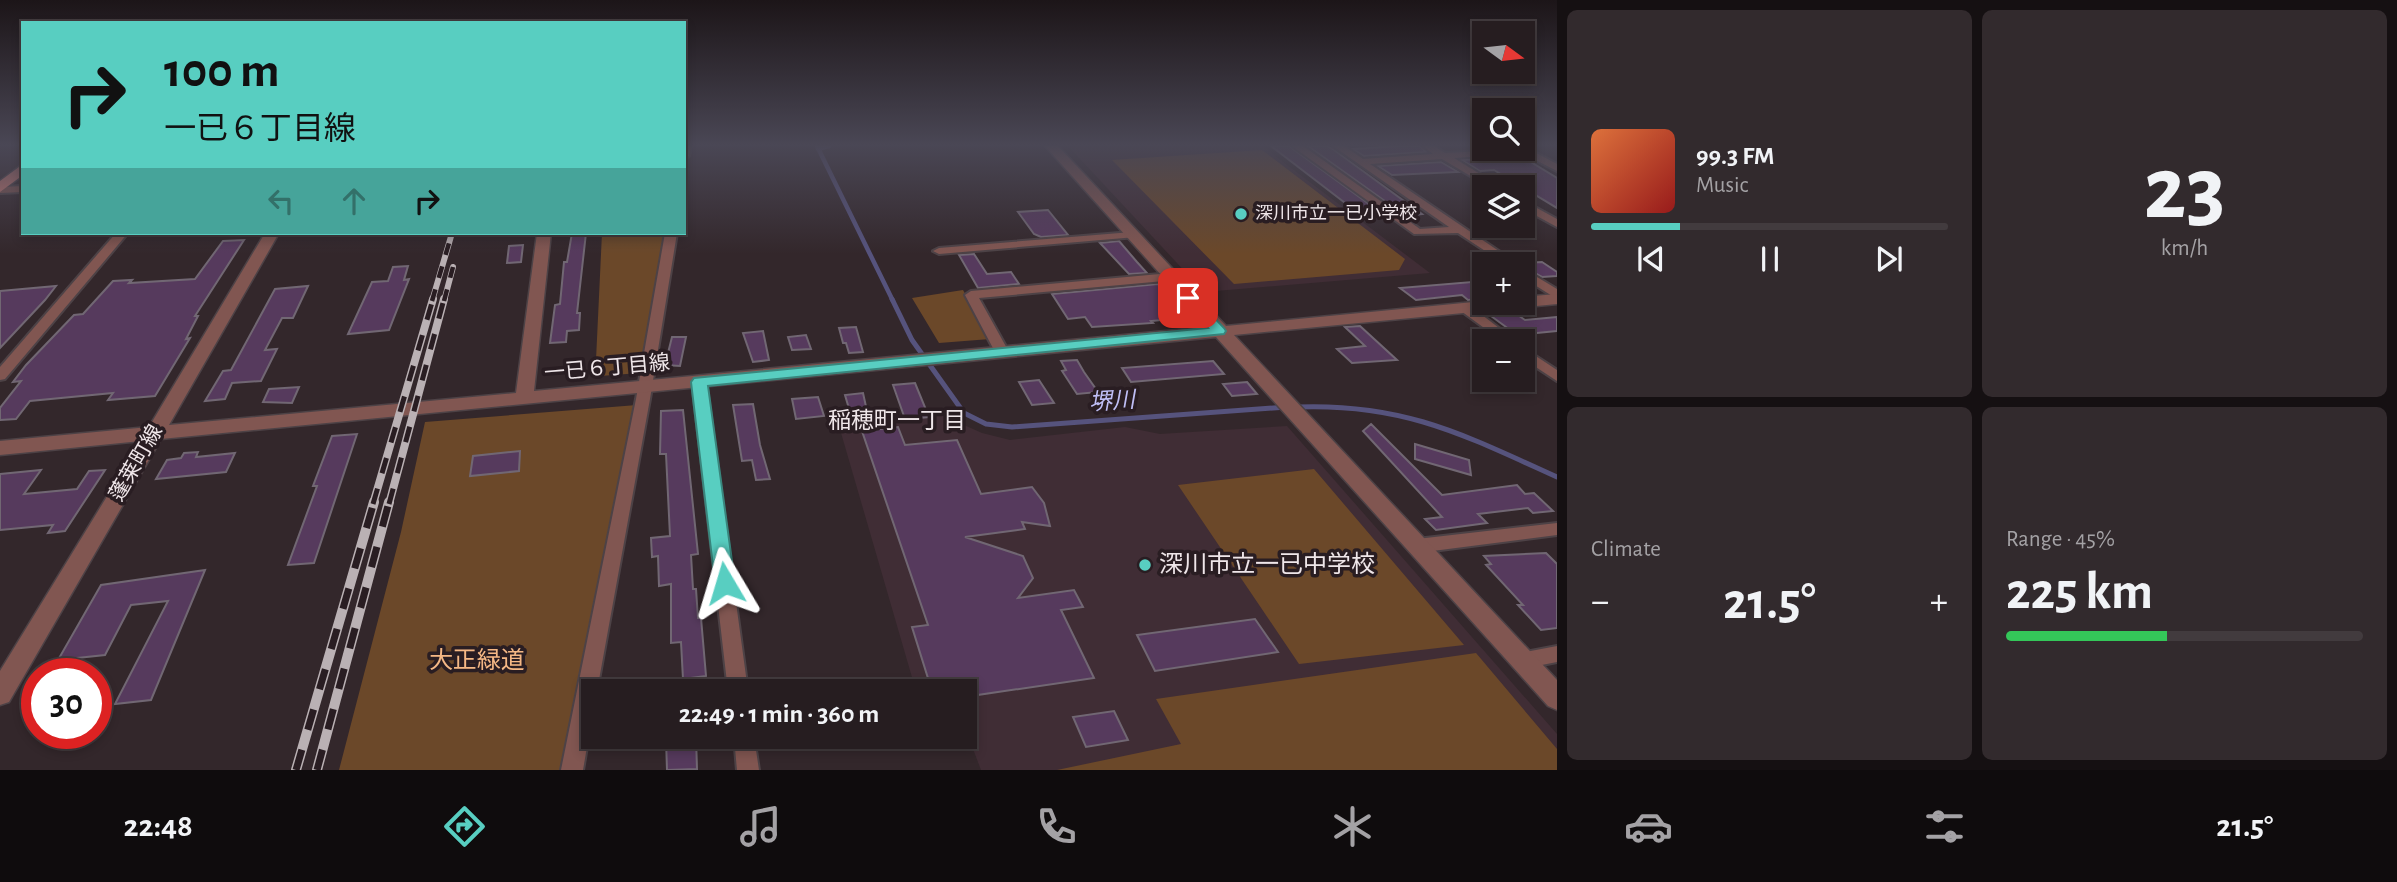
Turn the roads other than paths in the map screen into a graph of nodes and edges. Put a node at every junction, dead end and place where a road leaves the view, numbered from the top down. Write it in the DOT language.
graph roads {
  1 [pos="1084,182"];
  2 [pos="1347,182"];
  3 [pos="1390,182"];
  4 [pos="21,188"];
  5 [pos="0,189"];
  6 [pos="1535,211"];
  7 [pos="1557,224"];
  8 [pos="1461,229"];
  9 [pos="120,235"];
  10 [pos="271,235"];
  11 [pos="544,235"];
  12 [pos="671,235"];
  13 [pos="1132,235"];
  14 [pos="939,251"];
  15 [pos="1495,252"];
  16 [pos="1171,277"];
  17 [pos="1535,281"];
  18 [pos="1557,297"];
  19 [pos="1535,300"];
  20 [pos="1472,307"];
  21 [pos="1465,308"];
  22 [pos="1494,329"];
  23 [pos="1219,331"];
  24 [pos="1002,352"];
  25 [pos="1535,361"];
  26 [pos="0,376"];
  27 [pos="1557,377"];
  28 [pos="699,382"];
  29 [pos="643,388"];
  30 [pos="524,398"];
  31 [pos="153,434"];
  32 [pos="0,448"];
  33 [pos="1557,529"];
  34 [pos="1417,546"];
  35 [pos="1557,654"];
  36 [pos="1522,660"];
  37 [pos="736,679"];
  38 [pos="0,694"];
  39 [pos="1557,698"];
  40 [pos="745,749"];
  41 [pos="572,770"];
  42 [pos="748,770"];
  1 -- 13 [label="street"];
  2 -- 8 [label="street"];
  3 -- 8 [label="street"];
  4 -- 5 [label="street"];
  6 -- 7 [label="street"];
  8 -- 15 [label="street"];
  9 -- 26 [label="street"];
  10 -- 31 [label="street, 蓬莱町線"];
  11 -- 30 [label="street"];
  12 -- 29 [label="street"];
  13 -- 14 [label="street"];
  13 -- 16 [label="street"];
  16 -- 23 [label="street"];
  16 -- 24 [label="street"];
  17 -- 18 [label="street"];
  18 -- 19 [label="street, 一已６丁目線"];
  20 -- 21 [label="street, 一已６丁目線"];
  21 -- 22 [label="street"];
  21 -- 23 [label="street, 一已６丁目線"];
  23 -- 24 [label="street, 一已６丁目線"];
  23 -- 34 [label="street"];
  24 -- 28 [label="street, 一已６丁目線"];
  25 -- 27 [label="street"];
  28 -- 29 [label="street, 一已６丁目線"];
  28 -- 37 [label="street"];
  29 -- 30 [label="street, 一已６丁目線"];
  29 -- 41 [label="street"];
  30 -- 31 [label="street, 一已６丁目線"];
  31 -- 32 [label="street, 一已６丁目線"];
  31 -- 38 [label="street, 蓬莱町線"];
  33 -- 34 [label="street"];
  34 -- 36 [label="street"];
  35 -- 36 [label="street"];
  36 -- 39 [label="street"];
  40 -- 42 [label="street"];
}
